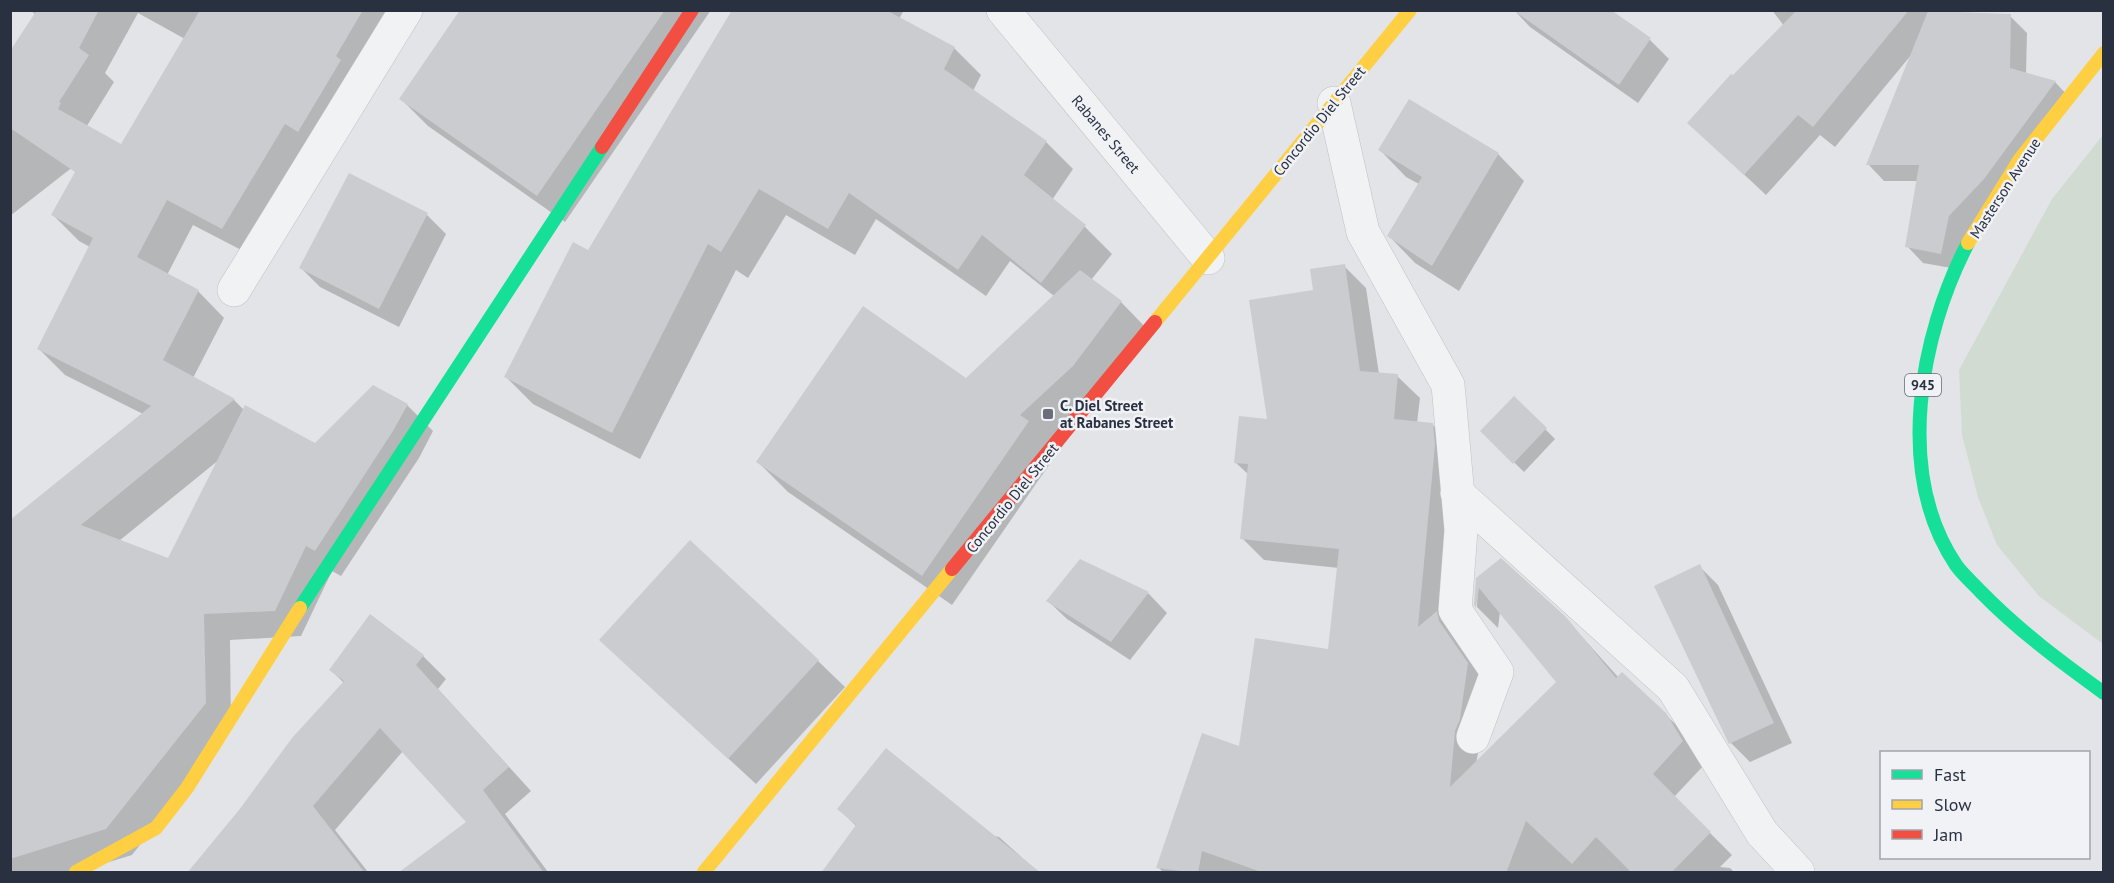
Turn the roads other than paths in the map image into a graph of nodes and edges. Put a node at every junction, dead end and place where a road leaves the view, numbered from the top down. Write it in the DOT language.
graph roads {
  1 [pos="406,10"];
  2 [pos="692,10"];
  3 [pos="1003,10"];
  4 [pos="1410,10"];
  5 [pos="2103,53"];
  6 [pos="1334,103"];
  7 [pos="1208,258"];
  8 [pos="234,290"];
  9 [pos="1457,493"];
  10 [pos="2103,693"];
  11 [pos="1473,737"];
  12 [pos="76,873"];
  13 [pos="704,873"];
  14 [pos="1798,873"];
  1 -- 8 [label="street"];
  2 -- 12 [label="main road"];
  3 -- 7 [label="street, Rabanes Street"];
  4 -- 6 [label="main road, Concordio Diel Street"];
  5 -- 10 [label="main road, Masterson Avenue / 945"];
  6 -- 7 [label="main road, Concordio Diel Street"];
  6 -- 9 [label="street"];
  7 -- 13 [label="main road, Concordio Diel Street"];
  9 -- 11 [label="street"];
  9 -- 14 [label="street"];
}
